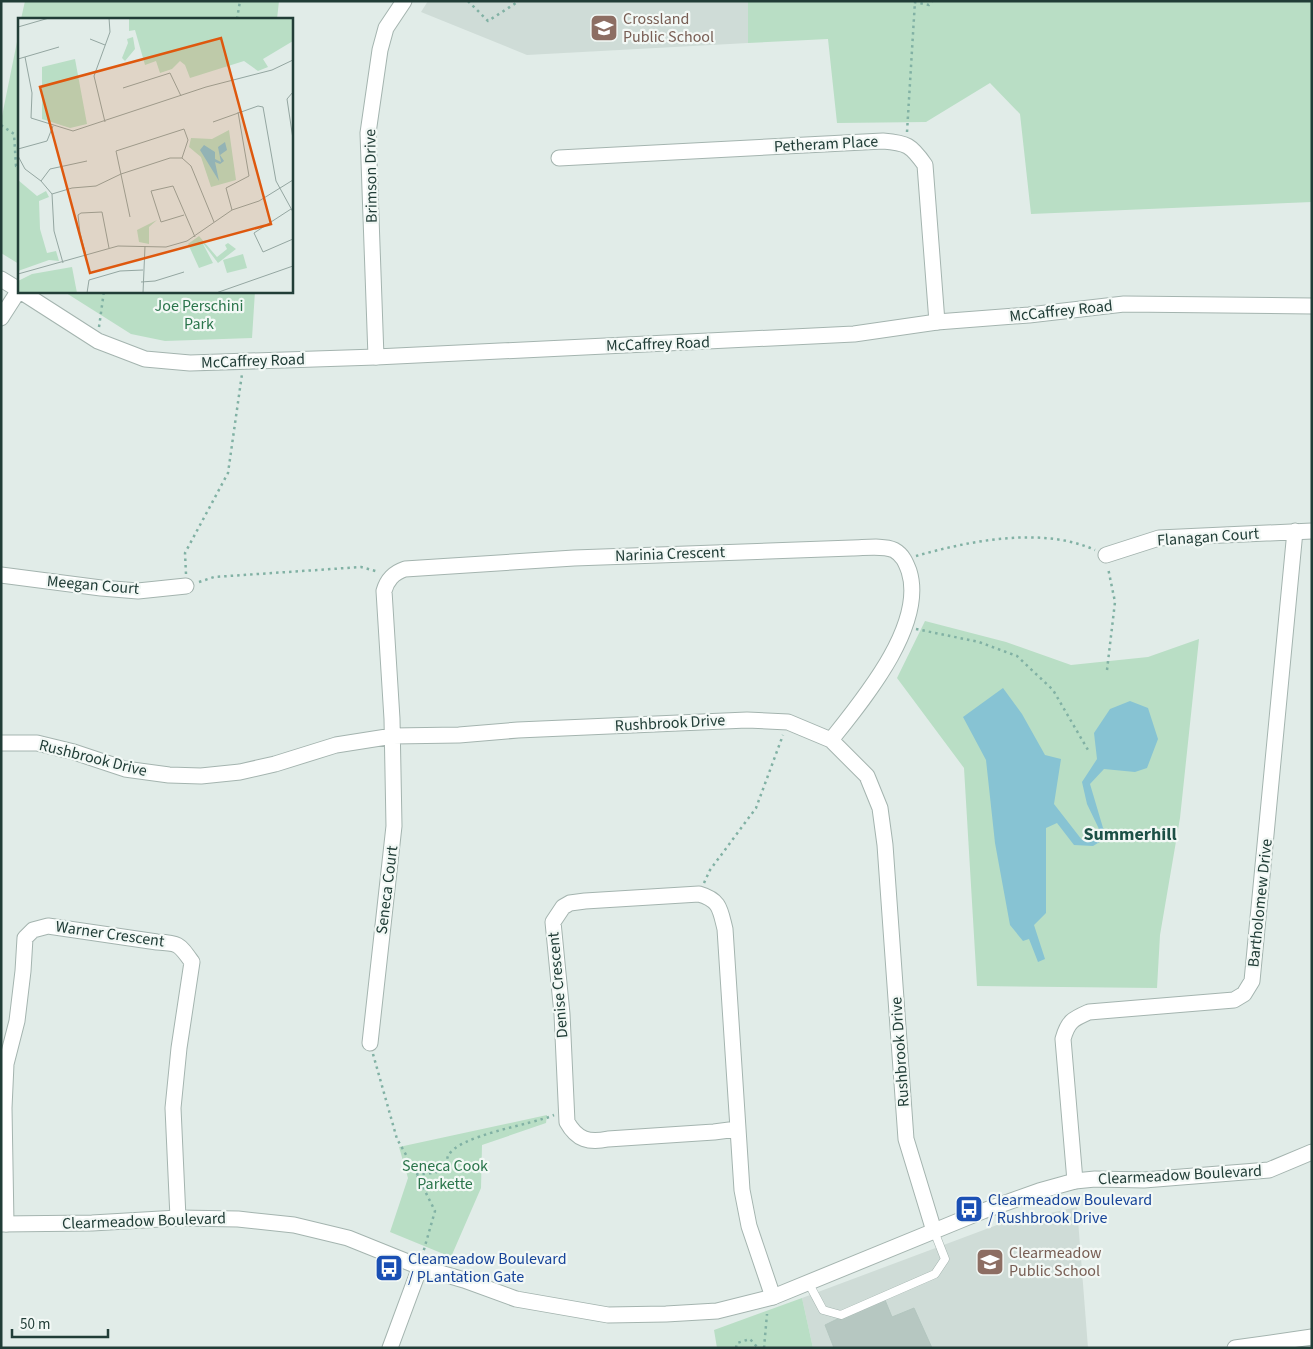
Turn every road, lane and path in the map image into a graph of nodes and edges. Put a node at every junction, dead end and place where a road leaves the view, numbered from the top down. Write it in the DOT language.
graph roads {
  1 [pos="240,1"];
  2 [pos="404,1"];
  3 [pos="468,1"];
  4 [pos="516,1"];
  5 [pos="914,1"];
  6 [pos="932,1"];
  7 [pos="237,18"];
  8 [pos="1,125"];
  9 [pos="906,145"];
  10 [pos="559,158"];
  11 [pos="18,166"];
  12 [pos="1,279"];
  13 [pos="18,290"];
  14 [pos="18,292"];
  15 [pos="21,292"];
  16 [pos="104,292"];
  17 [pos="1312,306"];
  18 [pos="1,318"];
  19 [pos="937,322"];
  20 [pos="98,341"];
  21 [pos="376,357"];
  22 [pos="244,361"];
  23 [pos="1312,530"];
  24 [pos="1295,531"];
  25 [pos="1106,555"];
  26 [pos="905,559"];
  27 [pos="1,575"];
  28 [pos="392,576"];
  29 [pos="186,586"];
  30 [pos="906,627"];
  31 [pos="1107,670"];
  32 [pos="788,722"];
  33 [pos="393,736"];
  34 [pos="831,740"];
  35 [pos="1,743"];
  36 [pos="1088,750"];
  37 [pos="699,894"];
  38 [pos="370,1043"];
  39 [pos="567,1110"];
  40 [pos="737,1129"];
  41 [pos="1312,1152"];
  42 [pos="416,1174"];
  43 [pos="1075,1181"];
  44 [pos="178,1218"];
  45 [pos="4,1224"];
  46 [pos="934,1231"];
  47 [pos="422,1260"];
  48 [pos="808,1282"];
  49 [pos="773,1297"];
  50 [pos="767,1314"];
  51 [pos="1312,1337"];
  52 [pos="390,1348"];
  53 [pos="736,1348"];
  54 [pos="758,1348"];
  55 [pos="764,1348"];
  56 [pos="1235,1348"];
  1 -- 7 [label="path"];
  2 -- 21 [label="street, Brimson Drive"];
  3 -- 4 [label="path"];
  5 -- 6 [label="path"];
  5 -- 9 [label="path"];
  8 -- 11 [label="path"];
  9 -- 10 [label="street, Petheram Place"];
  9 -- 19 [label="street"];
  12 -- 13 [label="street, McCaffrey Road"];
  14 -- 18 [label="street"];
  15 -- 20 [label="street, McCaffrey Road"];
  16 -- 20 [label="path"];
  17 -- 19 [label="street, McCaffrey Road"];
  19 -- 21 [label="street, McCaffrey Road"];
  20 -- 22 [label="street, McCaffrey Road"];
  21 -- 22 [label="street, McCaffrey Road"];
  22 -- 29 [label="path"];
  23 -- 24 [label="street, Flanagan Court"];
  24 -- 25 [label="street, Flanagan Court"];
  24 -- 43 [label="street, Bartholomew Drive"];
  25 -- 26 [label="path"];
  25 -- 31 [label="path"];
  26 -- 28 [label="street, Narinia Crescent"];
  26 -- 30 [label="street"];
  27 -- 29 [label="street, Meegan Court"];
  28 -- 29 [label="path"];
  28 -- 33 [label="street"];
  30 -- 34 [label="street"];
  30 -- 36 [label="path"];
  32 -- 33 [label="street, Rushbrook Drive"];
  32 -- 34 [label="street, Rushbrook Drive"];
  32 -- 37 [label="path"];
  33 -- 35 [label="street, Rushbrook Drive"];
  33 -- 38 [label="street, Seneca Court"];
  34 -- 46 [label="street, Rushbrook Drive"];
  37 -- 39 [label="street, Denise Crescent"];
  37 -- 40 [label="street"];
  38 -- 42 [label="path"];
  39 -- 40 [label="street, Denise Crescent"];
  39 -- 42 [label="path"];
  40 -- 49 [label="street"];
  41 -- 43 [label="street, Clearmeadow Boulevard"];
  42 -- 47 [label="path"];
  43 -- 46 [label="street, Clearmeadow Boulevard"];
  44 -- 45 [label="street, Clearmeadow Boulevard"];
  44 -- 45 [label="street, Warner Crescent"];
  44 -- 47 [label="street, Clearmeadow Boulevard"];
  46 -- 48 [label="street, Clearmeadow Boulevard"];
  46 -- 48 [label="lane"];
  47 -- 49 [label="street, Clearmeadow Boulevard"];
  47 -- 52 [label="street"];
  48 -- 49 [label="street, Clearmeadow Boulevard"];
  50 -- 55 [label="path"];
  51 -- 56 [label="street"];
  53 -- 54 [label="path"];
}
